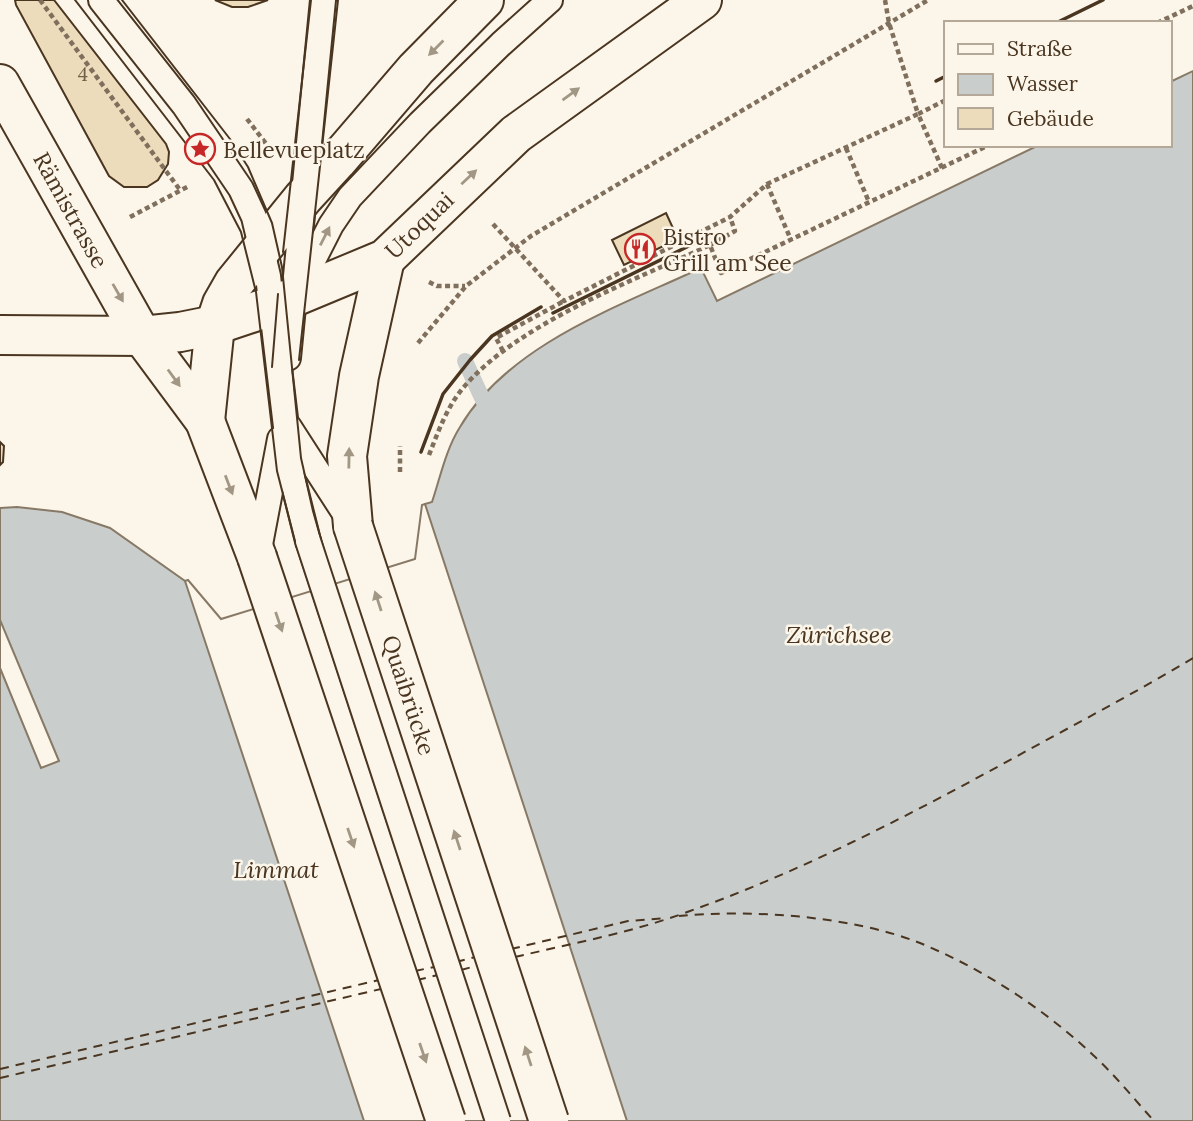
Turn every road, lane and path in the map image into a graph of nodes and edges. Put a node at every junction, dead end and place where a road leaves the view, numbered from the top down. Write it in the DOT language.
graph roads {
  1 [pos="40,0"];
  2 [pos="101,0"];
  3 [pos="324,0"];
  4 [pos="484,0"];
  5 [pos="550,0"];
  6 [pos="701,0"];
  7 [pos="885,0"];
  8 [pos="928,0"];
  9 [pos="1193,6"];
  10 [pos="1161,21"];
  11 [pos="889,23"];
  12 [pos="0,84"];
  13 [pos="944,101"];
  14 [pos="918,114"];
  15 [pos="985,147"];
  16 [pos="846,148"];
  17 [pos="942,168"];
  18 [pos="767,184"];
  19 [pos="180,190"];
  20 [pos="303,198"];
  21 [pos="869,202"];
  22 [pos="730,217"];
  23 [pos="487,218"];
  24 [pos="791,240"];
  25 [pos="710,244"];
  26 [pos="262,248"];
  27 [pos="515,248"];
  28 [pos="385,259"];
  29 [pos="564,301"];
  30 [pos="283,302"];
  31 [pos="215,324"];
  32 [pos="0,335"];
  33 [pos="142,336"];
  34 [pos="415,351"];
  35 [pos="503,351"];
  36 [pos="284,419"];
  37 [pos="205,421"];
  38 [pos="429,455"];
  39 [pos="353,526"];
  40 [pos="257,557"];
  41 [pos="446,1121"];
  42 [pos="498,1121"];
  43 [pos="549,1121"];
  1 -- 19 [label="path"];
  2 -- 26 [label="lane"];
  3 -- 20 [label="lane"];
  4 -- 20 [label="main road, one-way"];
  30 -- 5 [label="lane, one-way"];
  28 -- 6 [label="main road, Utoquai, one-way"];
  7 -- 11 [label="path"];
  8 -- 11 [label="path"];
  9 -- 10 [label="path"];
  11 -- 14 [label="path"];
  11 -- 27 [label="path"];
  12 -- 33 [label="main road, Rämistrasse, one-way"];
  13 -- 14 [label="path"];
  14 -- 16 [label="path"];
  14 -- 17 [label="path"];
  15 -- 17 [label="path"];
  16 -- 18 [label="path"];
  16 -- 21 [label="path"];
  17 -- 21 [label="path"];
  18 -- 22 [label="path"];
  18 -- 24 [label="path"];
  20 -- 26 [label="main road"];
  20 -- 30 [label="lane"];
  21 -- 24 [label="path"];
  22 -- 25 [label="path"];
  22 -- 29 [label="path"];
  23 -- 27 [label="path"];
  24 -- 25 [label="path"];
  25 -- 35 [label="path"];
  26 -- 30 [label="lane"];
  26 -- 31 [label="main road"];
  27 -- 29 [label="path"];
  27 -- 34 [label="path"];
  28 -- 30 [label="main road, Utoquai"];
  39 -- 28 [label="main road, Quaibrücke, one-way"];
  29 -- 35 [label="path"];
  30 -- 31 [label="main road, Utoquai"];
  30 -- 36 [label="lane"];
  31 -- 33 [label="main road, Utoquai"];
  31 -- 37 [label="main road"];
  32 -- 33 [label="main road, Utoquai"];
  33 -- 37 [label="main road, one-way"];
  35 -- 38 [label="path"];
  36 -- 39 [label="lane"];
  36 -- 40 [label="lane"];
  36 -- 42 [label="lane, bridge"];
  37 -- 40 [label="main road, one-way"];
  43 -- 39 [label="main road, Quaibrücke, one-way, bridge"];
  40 -- 41 [label="main road, one-way, bridge"];
}
